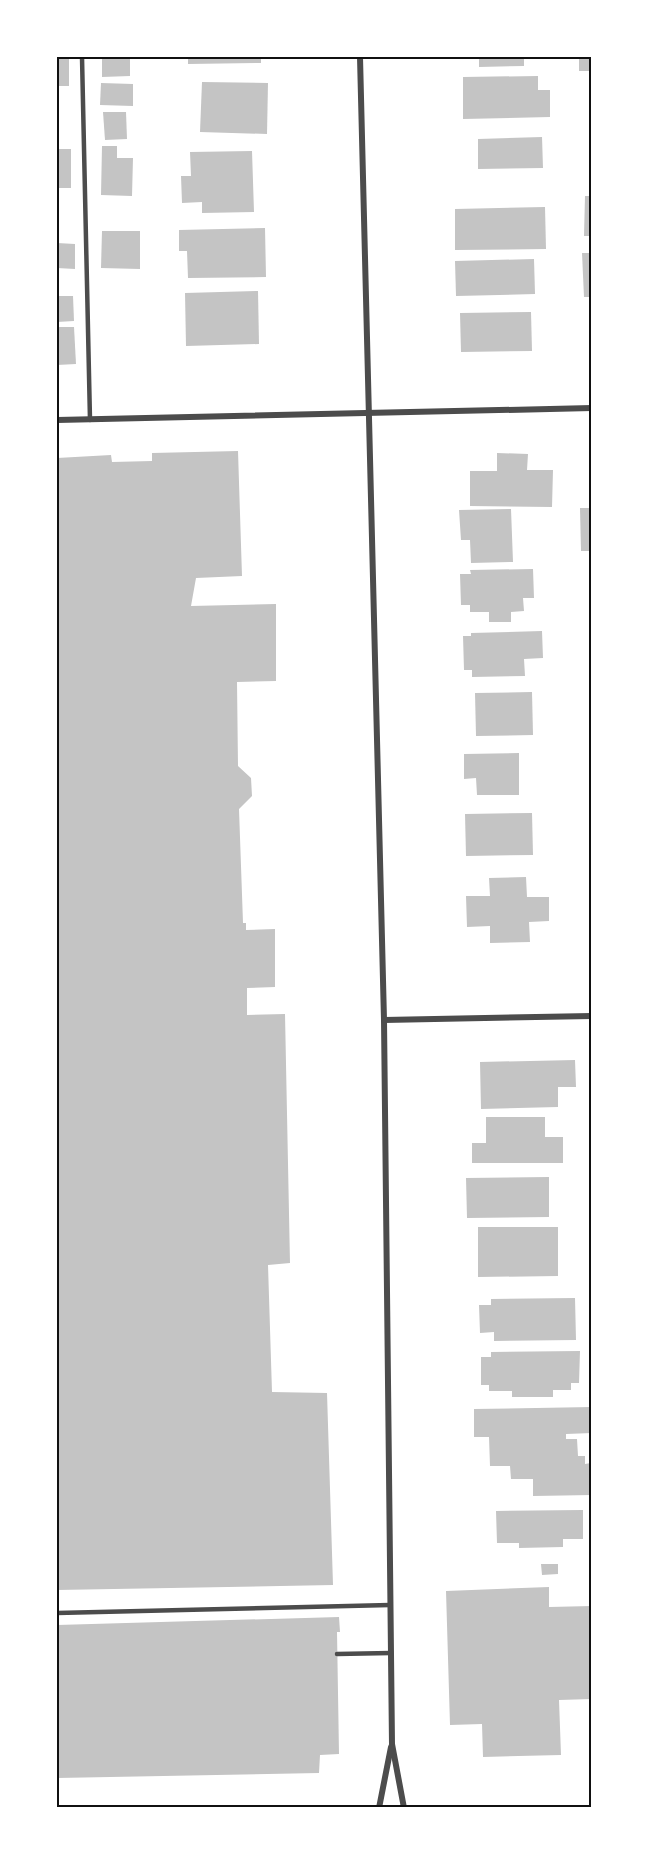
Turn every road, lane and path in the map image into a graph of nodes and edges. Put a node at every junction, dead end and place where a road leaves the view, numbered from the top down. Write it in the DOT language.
graph roads {
  1 [pos="82,57"];
  2 [pos="360,57"];
  3 [pos="592,408"];
  4 [pos="368,414"];
  5 [pos="57,420"];
  6 [pos="90,420"];
  7 [pos="592,1016"];
  8 [pos="384,1020"];
  9 [pos="390,1605"];
  10 [pos="57,1613"];
  11 [pos="391,1653"];
  12 [pos="337,1654"];
  13 [pos="392,1743"];
  14 [pos="379,1808"];
  15 [pos="404,1808"];
  1 -- 6 [label="lane"];
  2 -- 4 [label="street"];
  3 -- 4 [label="street"];
  4 -- 6 [label="street"];
  4 -- 8 [label="street"];
  5 -- 6 [label="street"];
  7 -- 8 [label="street"];
  8 -- 9 [label="street"];
  9 -- 10 [label="lane"];
  9 -- 11 [label="street"];
  11 -- 12 [label="lane"];
  11 -- 13 [label="street"];
  13 -- 14 [label="street"];
  13 -- 15 [label="street"];
}
